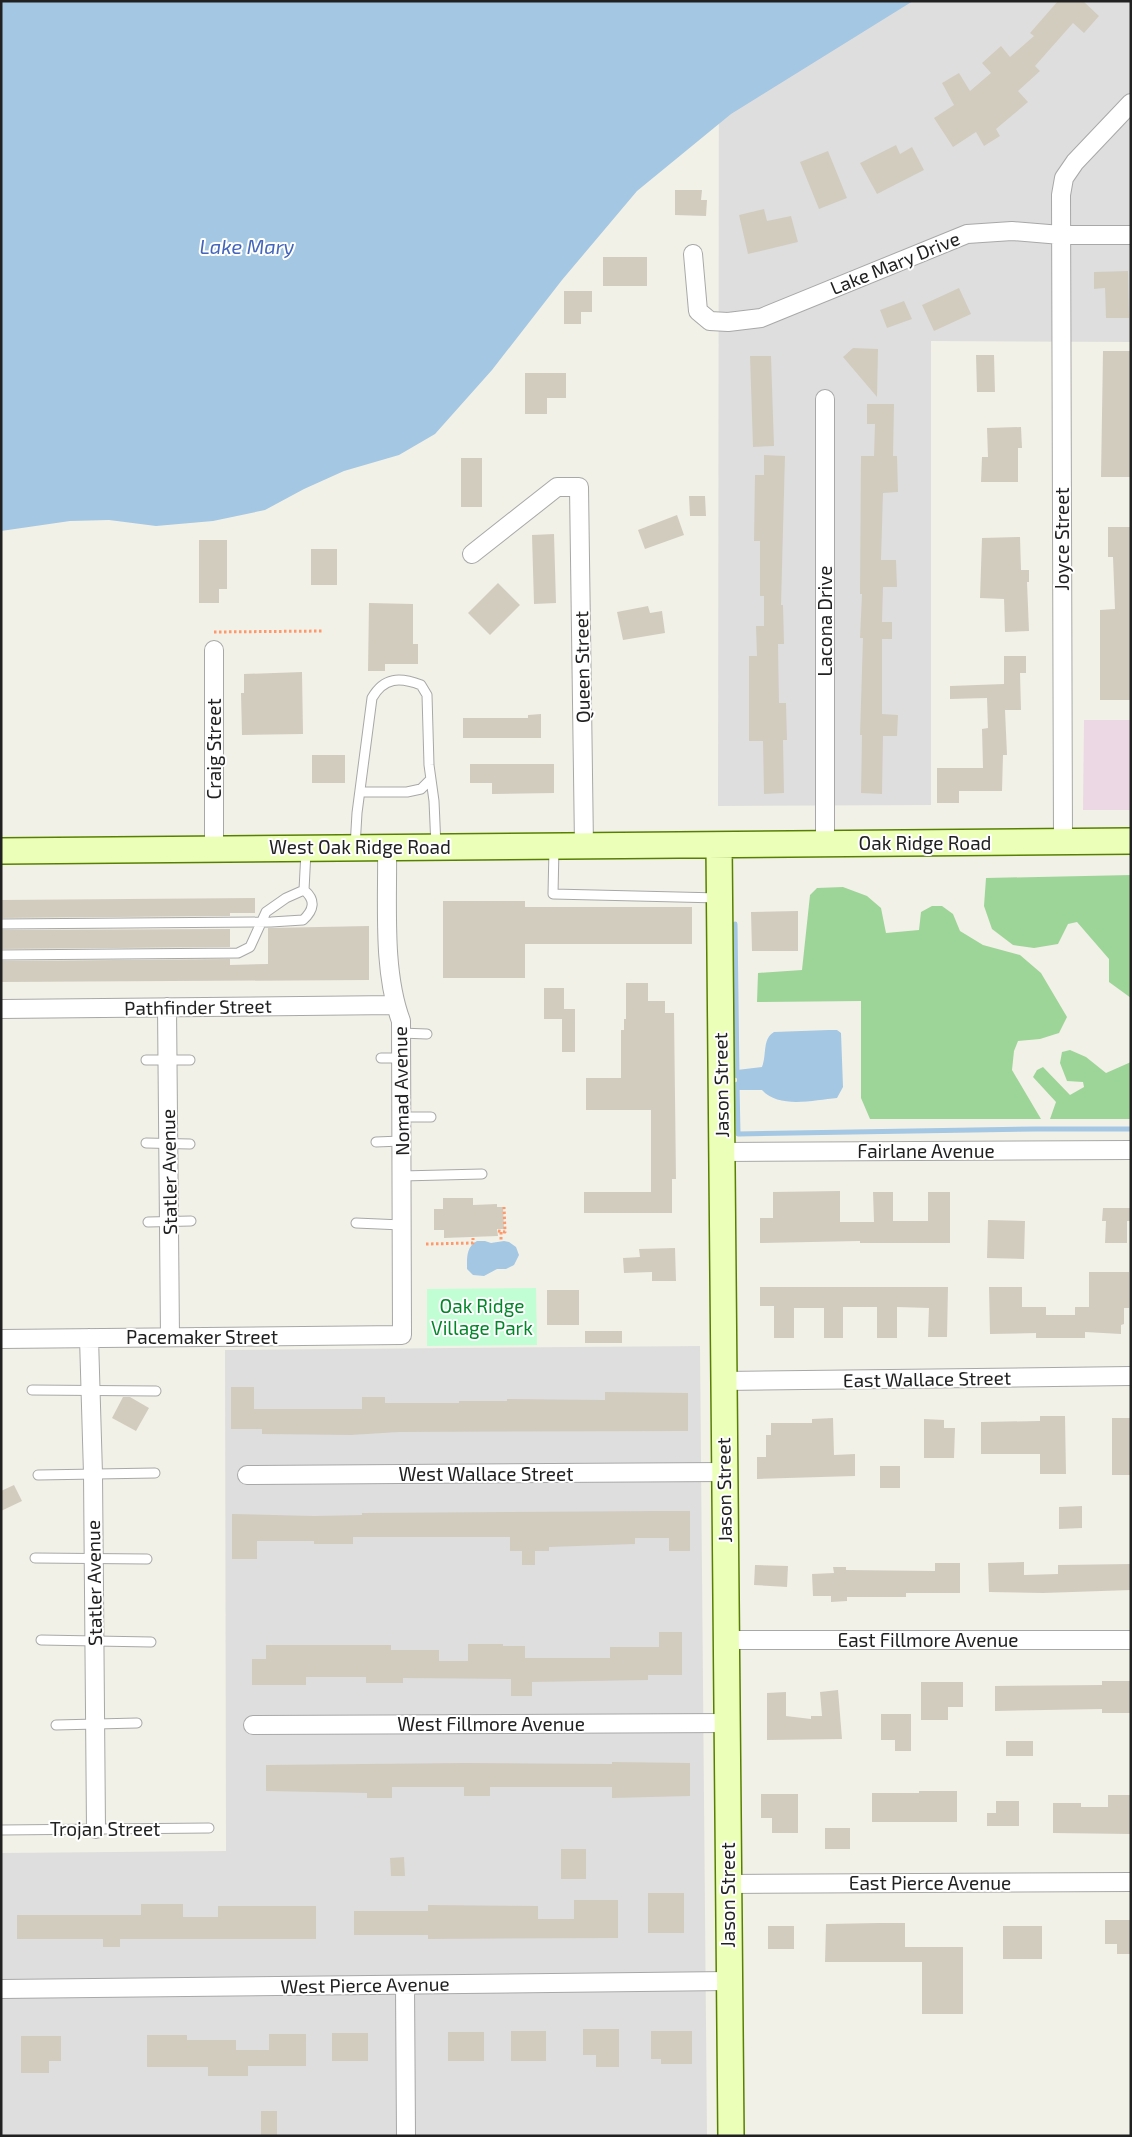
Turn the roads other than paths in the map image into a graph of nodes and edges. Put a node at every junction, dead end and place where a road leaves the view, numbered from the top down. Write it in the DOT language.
graph roads {
  1 [pos="1131,103"];
  2 [pos="1131,234"];
  3 [pos="1061,235"];
  4 [pos="693,254"];
  5 [pos="824,399"];
  6 [pos="472,554"];
  7 [pos="214,650"];
  8 [pos="431,779"];
  9 [pos="360,792"];
  10 [pos="1063,842"];
  11 [pos="1131,842"];
  12 [pos="825,844"];
  13 [pos="719,845"];
  14 [pos="554,846"];
  15 [pos="584,846"];
  16 [pos="355,847"];
  17 [pos="387,847"];
  18 [pos="436,847"];
  19 [pos="214,848"];
  20 [pos="306,848"];
  21 [pos="1,851"];
  22 [pos="304,890"];
  23 [pos="719,898"];
  24 [pos="262,921"];
  25 [pos="1,924"];
  26 [pos="1,956"];
  27 [pos="395,1005"];
  28 [pos="168,1007"];
  29 [pos="1,1009"];
  30 [pos="401,1033"];
  31 [pos="427,1034"];
  32 [pos="381,1058"];
  33 [pos="401,1058"];
  34 [pos="146,1060"];
  35 [pos="168,1060"];
  36 [pos="190,1060"];
  37 [pos="401,1117"];
  38 [pos="431,1117"];
  39 [pos="401,1141"];
  40 [pos="376,1142"];
  41 [pos="146,1143"];
  42 [pos="168,1144"];
  43 [pos="190,1144"];
  44 [pos="1131,1150"];
  45 [pos="722,1152"];
  46 [pos="482,1174"];
  47 [pos="402,1176"];
  48 [pos="191,1221"];
  49 [pos="148,1222"];
  50 [pos="170,1222"];
  51 [pos="356,1223"];
  52 [pos="402,1225"];
  53 [pos="402,1336"];
  54 [pos="170,1337"];
  55 [pos="88,1338"];
  56 [pos="1,1339"];
  57 [pos="1131,1376"];
  58 [pos="723,1382"];
  59 [pos="32,1390"];
  60 [pos="90,1391"];
  61 [pos="156,1391"];
  62 [pos="724,1472"];
  63 [pos="155,1473"];
  64 [pos="93,1474"];
  65 [pos="38,1475"];
  66 [pos="247,1475"];
  67 [pos="35,1558"];
  68 [pos="93,1558"];
  69 [pos="147,1559"];
  70 [pos="41,1640"];
  71 [pos="94,1640"];
  72 [pos="726,1640"];
  73 [pos="1131,1640"];
  74 [pos="151,1642"];
  75 [pos="138,1723"];
  76 [pos="728,1723"];
  77 [pos="95,1724"];
  78 [pos="56,1725"];
  79 [pos="254,1725"];
  80 [pos="209,1828"];
  81 [pos="96,1829"];
  82 [pos="1,1830"];
  83 [pos="1131,1882"];
  84 [pos="729,1884"];
  85 [pos="728,1982"];
  86 [pos="405,1985"];
  87 [pos="1,1989"];
  88 [pos="406,2136"];
  89 [pos="731,2136"];
  1 -- 3 [label="street"];
  2 -- 3 [label="street, Lake Mary Drive"];
  3 -- 4 [label="street, Lake Mary Drive"];
  3 -- 10 [label="street, Joyce Street"];
  5 -- 12 [label="street, Lacona Drive"];
  6 -- 15 [label="street, Queen Street"];
  7 -- 19 [label="street, Craig Street"];
  8 -- 9 [label="lane"];
  8 -- 9 [label="lane"];
  8 -- 18 [label="lane"];
  9 -- 16 [label="lane"];
  10 -- 11 [label="street, Oak Ridge Road"];
  10 -- 12 [label="street, Oak Ridge Road"];
  12 -- 13 [label="street, Oak Ridge Road"];
  13 -- 15 [label="street, West Oak Ridge Road"];
  13 -- 23 [label="street, Jason Street"];
  14 -- 15 [label="street, West Oak Ridge Road"];
  14 -- 18 [label="street, West Oak Ridge Road"];
  14 -- 23 [label="lane"];
  16 -- 17 [label="street, West Oak Ridge Road"];
  16 -- 20 [label="street, West Oak Ridge Road"];
  17 -- 18 [label="street, West Oak Ridge Road"];
  17 -- 27 [label="street, Nomad Avenue"];
  19 -- 20 [label="street, West Oak Ridge Road"];
  19 -- 21 [label="street, West Oak Ridge Road"];
  20 -- 22 [label="lane"];
  22 -- 24 [label="lane"];
  22 -- 24 [label="lane"];
  23 -- 45 [label="street, Jason Street"];
  24 -- 25 [label="lane"];
  24 -- 26 [label="lane"];
  27 -- 28 [label="street, Pathfinder Street"];
  27 -- 30 [label="street, Nomad Avenue"];
  28 -- 29 [label="street, Pathfinder Street"];
  28 -- 35 [label="street, Statler Avenue"];
  30 -- 31 [label="lane"];
  30 -- 33 [label="street, Nomad Avenue"];
  32 -- 33 [label="lane"];
  33 -- 37 [label="street, Nomad Avenue"];
  34 -- 35 [label="lane"];
  35 -- 36 [label="lane"];
  35 -- 42 [label="street, Statler Avenue"];
  37 -- 38 [label="lane"];
  37 -- 39 [label="street, Nomad Avenue"];
  39 -- 40 [label="lane"];
  39 -- 47 [label="street, Nomad Avenue"];
  41 -- 42 [label="lane"];
  42 -- 43 [label="lane"];
  42 -- 50 [label="street, Statler Avenue"];
  44 -- 45 [label="street, Fairlane Avenue"];
  45 -- 58 [label="street, Jason Street"];
  46 -- 47 [label="lane"];
  47 -- 52 [label="street, Nomad Avenue"];
  48 -- 50 [label="lane"];
  49 -- 50 [label="lane"];
  50 -- 54 [label="street, Statler Avenue"];
  51 -- 52 [label="lane"];
  52 -- 53 [label="street, Nomad Avenue"];
  53 -- 54 [label="street, Pacemaker Street"];
  54 -- 55 [label="street, Pacemaker Street"];
  55 -- 56 [label="street, Pacemaker Street"];
  55 -- 60 [label="street, Statler Avenue"];
  57 -- 58 [label="street, East Wallace Street"];
  58 -- 62 [label="street, Jason Street"];
  59 -- 60 [label="lane"];
  60 -- 61 [label="lane"];
  60 -- 64 [label="street, Statler Avenue"];
  62 -- 66 [label="street, West Wallace Street"];
  62 -- 72 [label="street, Jason Street"];
  63 -- 64 [label="lane"];
  64 -- 65 [label="lane"];
  64 -- 68 [label="street, Statler Avenue"];
  67 -- 68 [label="lane"];
  68 -- 69 [label="lane"];
  68 -- 71 [label="street, Statler Avenue"];
  70 -- 71 [label="lane"];
  71 -- 74 [label="lane"];
  71 -- 77 [label="street, Statler Avenue"];
  72 -- 73 [label="street, East Fillmore Avenue"];
  72 -- 76 [label="street, Jason Street"];
  75 -- 77 [label="lane"];
  76 -- 79 [label="street, West Fillmore Avenue"];
  76 -- 84 [label="street, Jason Street"];
  77 -- 78 [label="lane"];
  77 -- 81 [label="street, Statler Avenue"];
  80 -- 81 [label="lane, Trojan Street"];
  81 -- 82 [label="lane, Trojan Street"];
  83 -- 84 [label="street, East Pierce Avenue"];
  84 -- 85 [label="street, Jason Street"];
  85 -- 86 [label="street, West Pierce Avenue"];
  85 -- 89 [label="street, Jason Street"];
  86 -- 87 [label="street, West Pierce Avenue"];
  86 -- 88 [label="street"];
}
